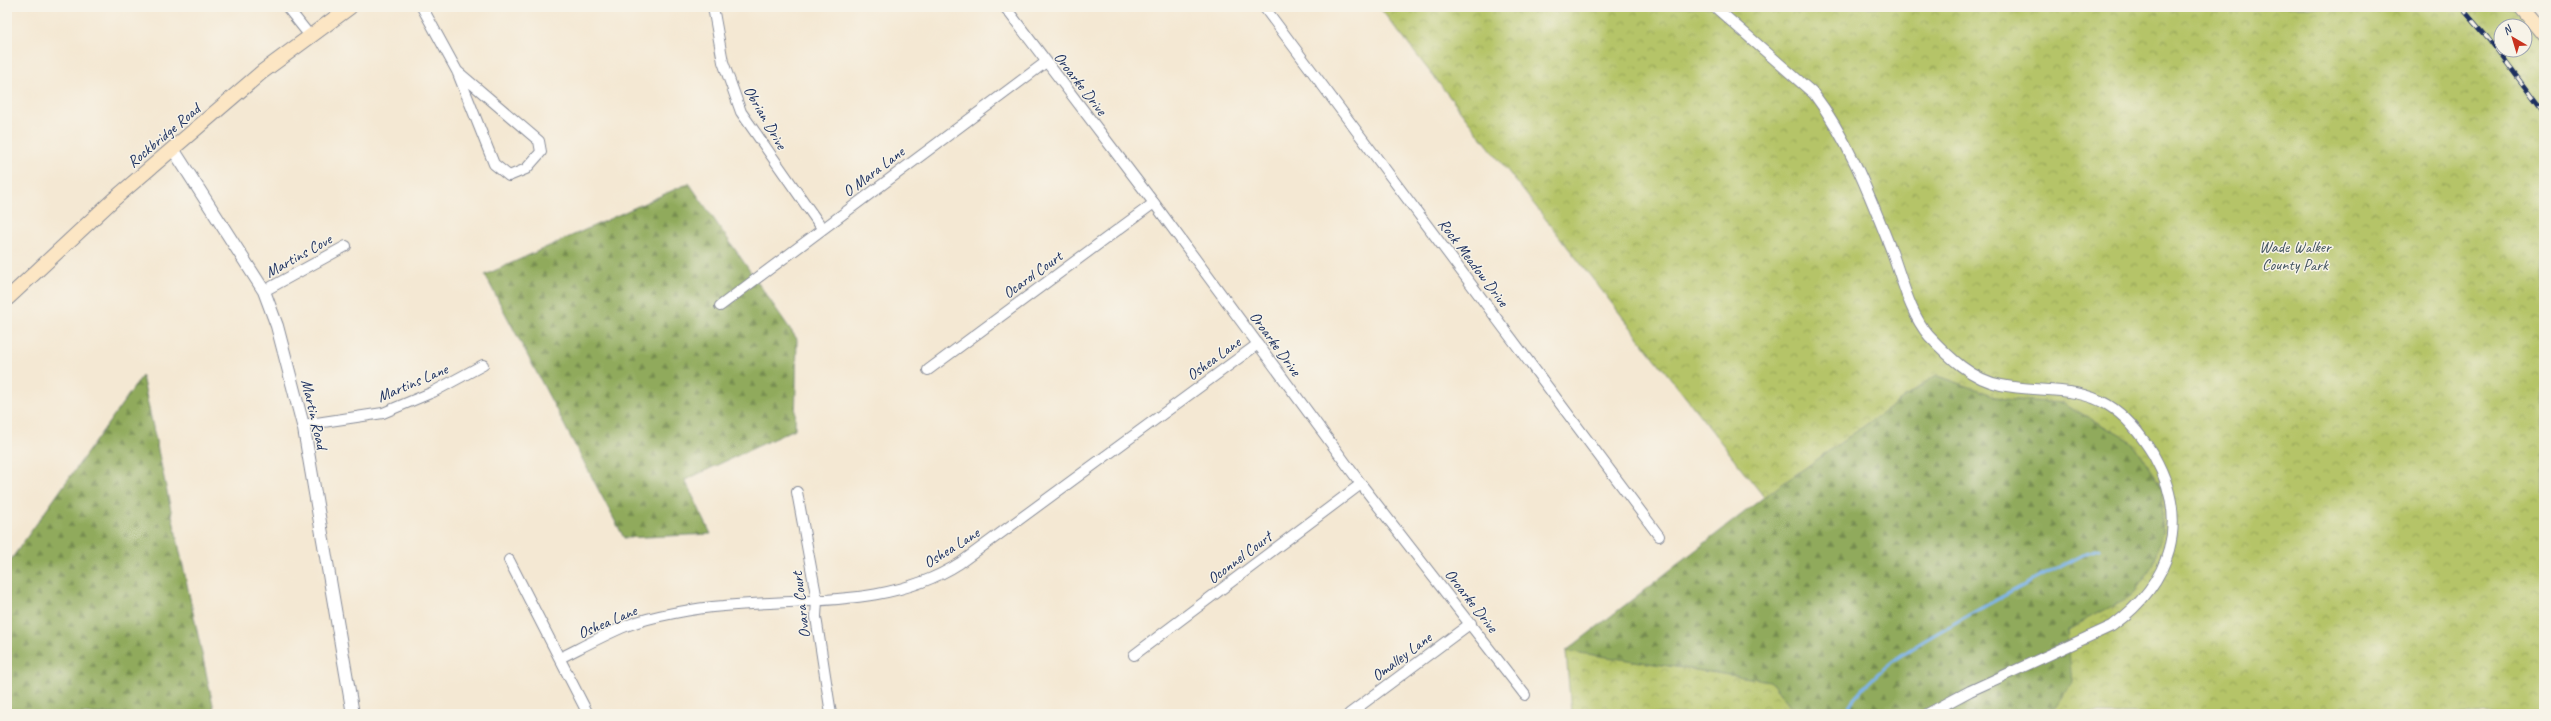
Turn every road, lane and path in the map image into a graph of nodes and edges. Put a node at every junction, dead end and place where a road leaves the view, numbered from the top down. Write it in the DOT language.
graph roads {
  1 [pos="288,7"];
  2 [pos="350,7"];
  3 [pos="422,7"];
  4 [pos="713,7"];
  5 [pos="1005,7"];
  6 [pos="1264,7"];
  7 [pos="1715,7"];
  8 [pos="2521,7"];
  9 [pos="310,36"];
  10 [pos="2544,36"];
  11 [pos="1046,62"];
  12 [pos="457,71"];
  13 [pos="173,149"];
  14 [pos="1154,203"];
  15 [pos="822,228"];
  16 [pos="346,246"];
  17 [pos="264,291"];
  18 [pos="7,299"];
  19 [pos="720,306"];
  20 [pos="1258,344"];
  21 [pos="483,365"];
  22 [pos="928,370"];
  23 [pos="303,425"];
  24 [pos="1361,484"];
  25 [pos="797,492"];
  26 [pos="1659,536"];
  27 [pos="509,560"];
  28 [pos="817,600"];
  29 [pos="1471,623"];
  30 [pos="1134,655"];
  31 [pos="560,658"];
  32 [pos="1525,694"];
  33 [pos="353,714"];
  34 [pos="588,714"];
  35 [pos="831,714"];
  36 [pos="1349,714"];
  37 [pos="1927,714"];
  1 -- 9 [label="street"];
  2 -- 9 [label="main road, Rockbridge Road"];
  3 -- 12 [label="street"];
  4 -- 15 [label="street, Obrian Drive"];
  5 -- 11 [label="street, Oroarke Drive"];
  6 -- 26 [label="street, Rock Meadow Drive"];
  7 -- 37 [label="street"];
  8 -- 10 [label="main road"];
  9 -- 13 [label="main road, Rockbridge Road"];
  11 -- 14 [label="street, Oroarke Drive"];
  11 -- 15 [label="street, O Mara Lane"];
  12 -- 12 [label="street"];
  13 -- 17 [label="street, Martin Road"];
  13 -- 18 [label="main road, Rockbridge Road"];
  14 -- 20 [label="street, Oroarke Drive"];
  14 -- 22 [label="street, Ocarol Court"];
  15 -- 19 [label="street, O Mara Lane"];
  16 -- 17 [label="street, Martins Cove"];
  17 -- 23 [label="street, Martin Road"];
  20 -- 24 [label="street, Oroarke Drive"];
  20 -- 28 [label="street, Oshea Lane"];
  21 -- 23 [label="street, Martins Lane"];
  23 -- 33 [label="street, Martin Road"];
  24 -- 29 [label="street, Oroarke Drive"];
  24 -- 30 [label="street, Oconnel Court"];
  25 -- 28 [label="street, Ovara Court"];
  27 -- 31 [label="street"];
  28 -- 31 [label="street, Oshea Lane"];
  28 -- 35 [label="street, Ovara Court"];
  29 -- 32 [label="street, Oroarke Drive"];
  29 -- 36 [label="street, Omalley Lane"];
  31 -- 34 [label="street"];
}
